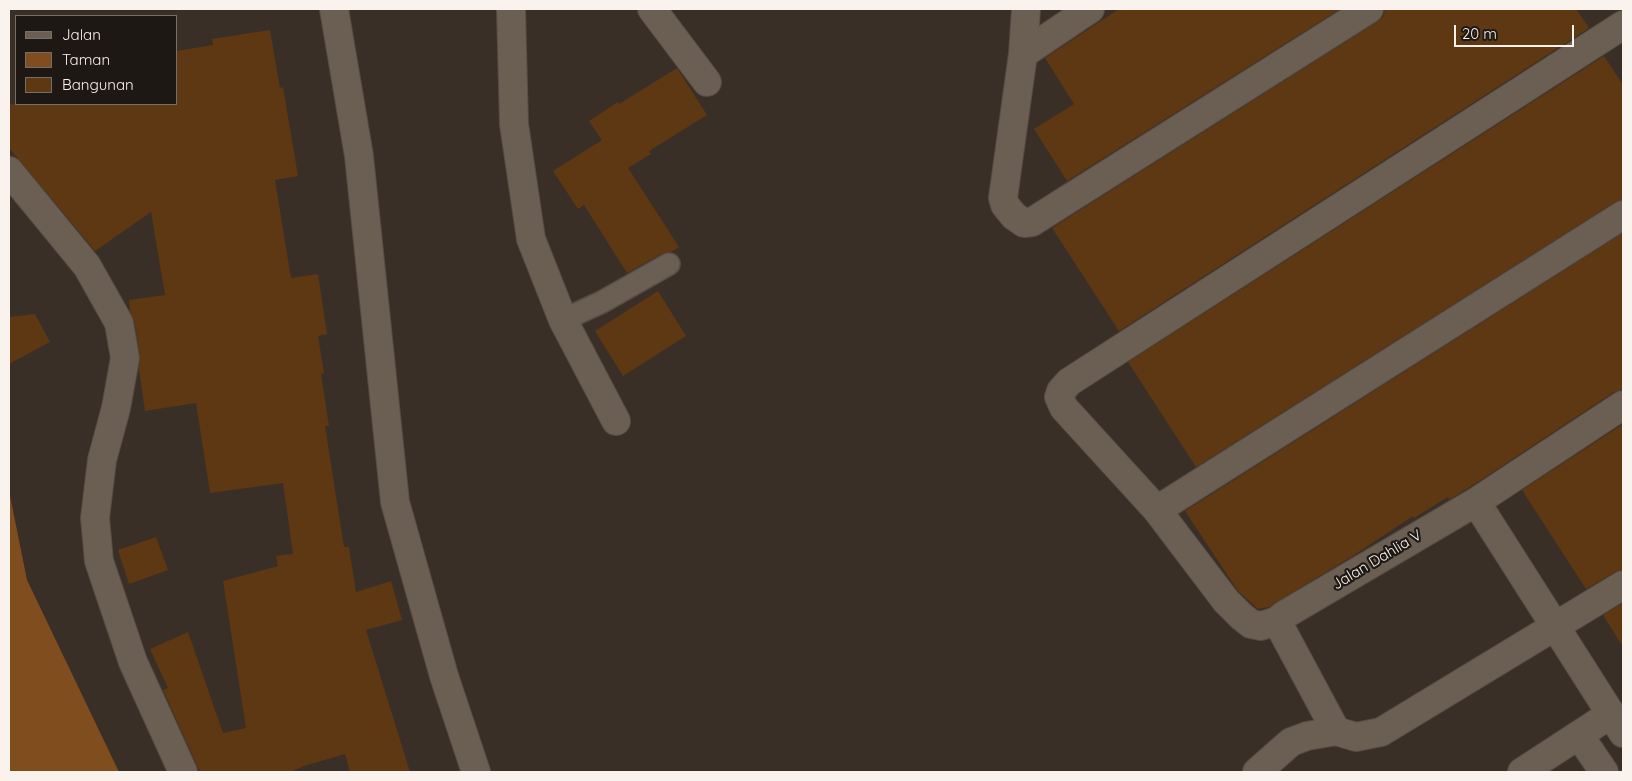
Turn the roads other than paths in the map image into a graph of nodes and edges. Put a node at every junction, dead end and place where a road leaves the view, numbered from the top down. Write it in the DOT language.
graph roads {
  1 [pos="334,9"];
  2 [pos="511,9"];
  3 [pos="652,9"];
  4 [pos="1026,9"];
  5 [pos="1090,9"];
  6 [pos="1369,9"];
  7 [pos="1623,25"];
  8 [pos="1023,54"];
  9 [pos="707,82"];
  10 [pos="9,171"];
  11 [pos="1623,215"];
  12 [pos="669,264"];
  13 [pos="563,320"];
  14 [pos="1623,405"];
  15 [pos="616,420"];
  16 [pos="1476,502"];
  17 [pos="1157,510"];
  18 [pos="1623,585"];
  19 [pos="1277,621"];
  20 [pos="1555,627"];
  21 [pos="1617,724"];
  22 [pos="1336,731"];
  23 [pos="1579,735"];
  24 [pos="183,772"];
  25 [pos="476,772"];
  26 [pos="1257,772"];
  27 [pos="1522,772"];
  28 [pos="1604,772"];
  1 -- 25 [label="street"];
  2 -- 13 [label="street"];
  3 -- 9 [label="street"];
  4 -- 8 [label="street"];
  5 -- 8 [label="street"];
  6 -- 8 [label="street"];
  7 -- 17 [label="street, Jalan Dahlia V"];
  10 -- 24 [label="street"];
  11 -- 17 [label="street"];
  12 -- 13 [label="lane"];
  13 -- 15 [label="street"];
  14 -- 16 [label="street, Jalan Dahlia V"];
  16 -- 19 [label="street, Jalan Dahlia V"];
  16 -- 20 [label="street"];
  17 -- 19 [label="street, Jalan Dahlia V"];
  18 -- 20 [label="street"];
  19 -- 22 [label="street"];
  20 -- 21 [label="street"];
  20 -- 22 [label="street"];
  21 -- 23 [label="street"];
  22 -- 26 [label="street"];
  23 -- 27 [label="street"];
  23 -- 28 [label="street"];
}
